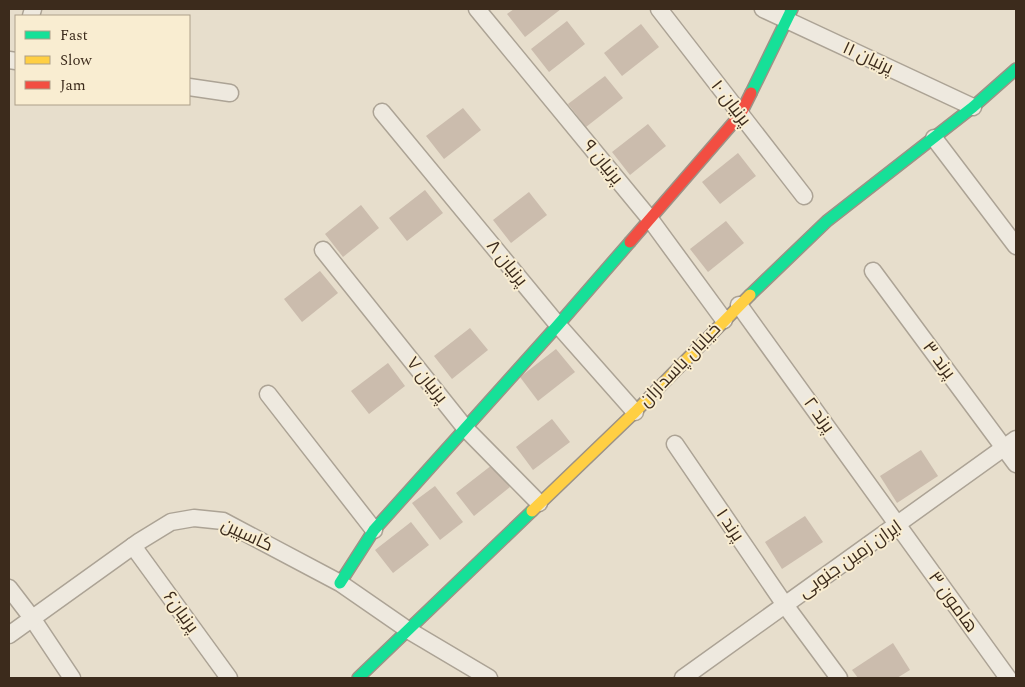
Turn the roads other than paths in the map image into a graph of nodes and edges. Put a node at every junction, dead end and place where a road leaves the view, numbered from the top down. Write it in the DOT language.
graph roads {
  1 [pos="476,9"];
  2 [pos="659,9"];
  3 [pos="763,9"];
  4 [pos="790,14"];
  5 [pos="1016,69"];
  6 [pos="190,87"];
  7 [pos="230,93"];
  8 [pos="974,107"];
  9 [pos="382,112"];
  10 [pos="740,115"];
  11 [pos="934,138"];
  12 [pos="804,196"];
  13 [pos="650,220"];
  14 [pos="1016,246"];
  15 [pos="323,250"];
  16 [pos="873,271"];
  17 [pos="739,305"];
  18 [pos="724,320"];
  19 [pos="558,326"];
  20 [pos="268,394"];
  21 [pos="635,412"];
  22 [pos="466,429"];
  23 [pos="1010,443"];
  24 [pos="675,444"];
  25 [pos="1016,464"];
  26 [pos="539,503"];
  27 [pos="898,525"];
  28 [pos="374,530"];
  29 [pos="133,546"];
  30 [pos="340,583"];
  31 [pos="9,588"];
  32 [pos="785,605"];
  33 [pos="32,618"];
  34 [pos="408,630"];
  35 [pos="9,635"];
  36 [pos="72,678"];
  37 [pos="229,678"];
  38 [pos="358,678"];
  39 [pos="489,678"];
  40 [pos="683,678"];
  41 [pos="839,678"];
  42 [pos="1008,678"];
  1 -- 13 [label="street, پرنیان ۹"];
  2 -- 10 [label="street, پرنیان ۱۰"];
  3 -- 4 [label="street, پرنیان ۱۱"];
  4 -- 8 [label="street, پرنیان ۱۱"];
  4 -- 10 [label="street"];
  5 -- 8 [label="street, خیابان پاسداران"];
  6 -- 7 [label="street"];
  8 -- 11 [label="street, خیابان پاسداران"];
  9 -- 19 [label="street, پرنیان ۸"];
  10 -- 12 [label="street, پرنیان ۱۰"];
  10 -- 13 [label="street"];
  11 -- 14 [label="street"];
  11 -- 17 [label="street, خیابان پاسداران"];
  13 -- 18 [label="street, پرنیان ۹"];
  13 -- 19 [label="street"];
  15 -- 22 [label="street, پرنیان ۷"];
  16 -- 23 [label="street, پرند ۳"];
  17 -- 18 [label="street, خیابان پاسداران"];
  17 -- 27 [label="street, پرند ۲"];
  18 -- 21 [label="street, خیابان پاسداران"];
  19 -- 21 [label="street, پرنیان ۸"];
  19 -- 22 [label="street"];
  20 -- 28 [label="street"];
  21 -- 26 [label="street, خیابان پاسداران"];
  22 -- 26 [label="street, پرنیان ۷"];
  22 -- 28 [label="street"];
  23 -- 25 [label="street, پرند ۳"];
  23 -- 27 [label="street, ایران زمین جنوبی"];
  24 -- 32 [label="street, پرند ۱"];
  26 -- 34 [label="street, خیابان پاسداران"];
  27 -- 32 [label="street, ایران زمین جنوبی"];
  27 -- 42 [label="street, هامون ۳"];
  28 -- 30 [label="street"];
  29 -- 30 [label="street, کاسپین"];
  29 -- 33 [label="street, کاسپین"];
  29 -- 37 [label="street, پرنیان۶"];
  30 -- 34 [label="street, کاسپین"];
  31 -- 33 [label="street"];
  32 -- 40 [label="street, ایران زمین جنوبی"];
  32 -- 41 [label="street, پرند ۱"];
  33 -- 35 [label="street, کاسپین"];
  33 -- 36 [label="street"];
  34 -- 38 [label="street, خیابان پاسداران"];
  34 -- 39 [label="street, کاسپین"];
}
